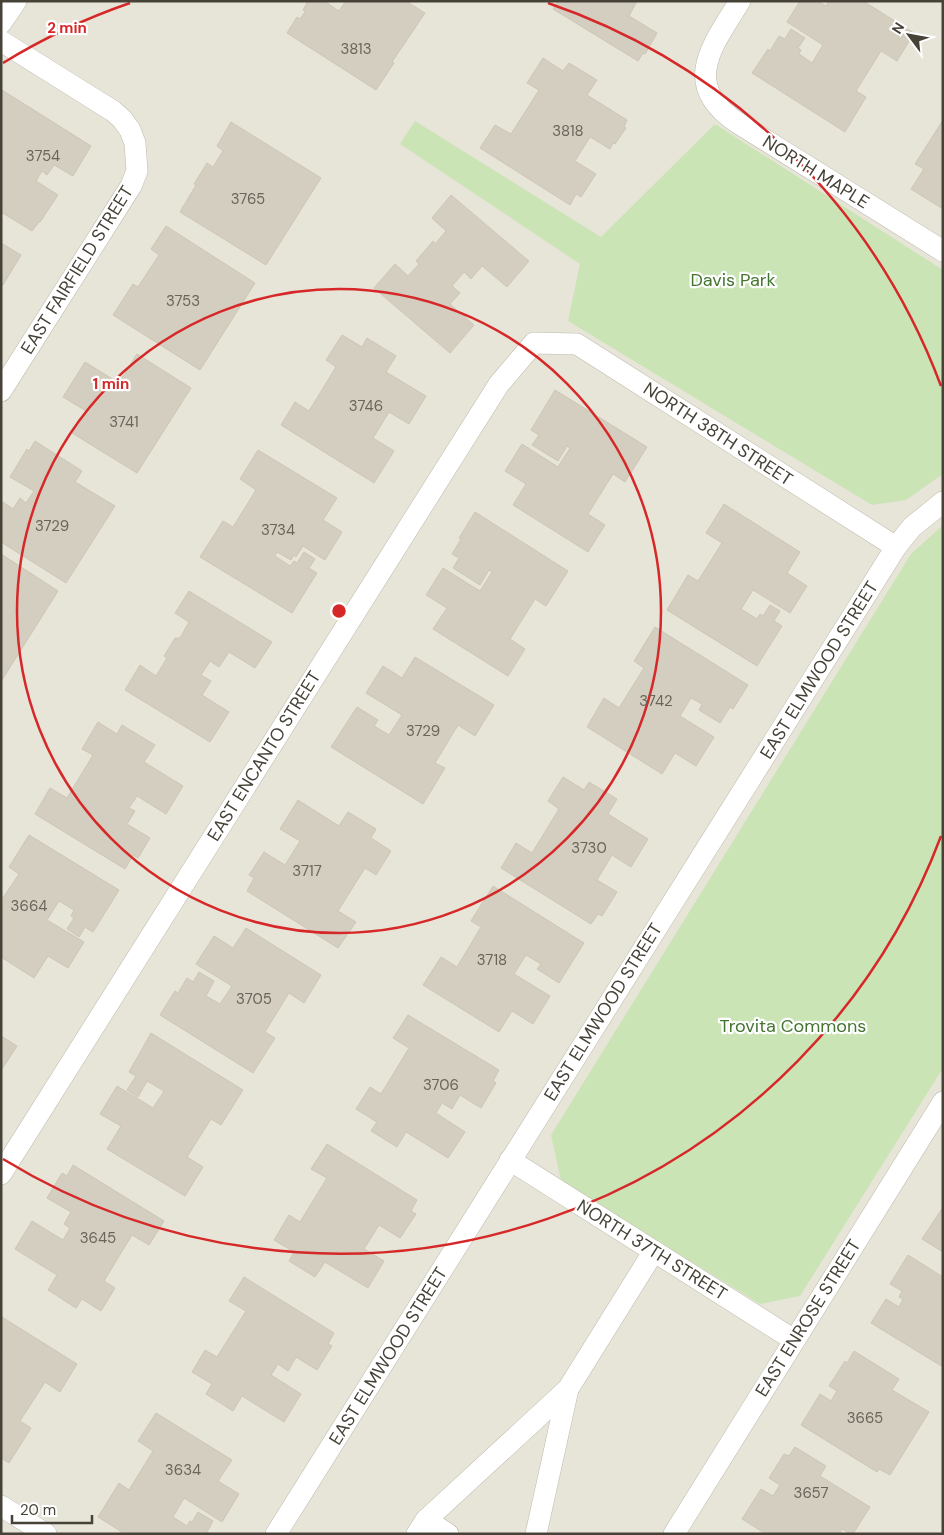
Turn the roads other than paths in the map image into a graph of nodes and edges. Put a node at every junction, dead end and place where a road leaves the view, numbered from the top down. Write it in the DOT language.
graph roads {
  1 [pos="16,1"];
  2 [pos="740,1"];
  3 [pos="1,24"];
  4 [pos="1,41"];
  5 [pos="943,251"];
  6 [pos="534,343"];
  7 [pos="1,391"];
  8 [pos="943,502"];
  9 [pos="896,547"];
  10 [pos="943,1102"];
  11 [pos="510,1160"];
  12 [pos="1,1174"];
  13 [pos="654,1251"];
  14 [pos="794,1340"];
  15 [pos="568,1389"];
  16 [pos="1,1506"];
  17 [pos="421,1527"];
  18 [pos="46,1534"];
  19 [pos="276,1534"];
  20 [pos="448,1534"];
  21 [pos="536,1534"];
  22 [pos="674,1534"];
  1 -- 3 [label="street"];
  2 -- 5 [label="street, NORTH MAPLE"];
  4 -- 7 [label="street, EAST FAIRFIELD STREET"];
  6 -- 9 [label="street, NORTH 38TH STREET"];
  6 -- 12 [label="street, EAST ENCANTO STREET"];
  8 -- 9 [label="street, EAST ELMWOOD STREET"];
  9 -- 11 [label="street, EAST ELMWOOD STREET"];
  10 -- 14 [label="street, EAST ENROSE STREET"];
  11 -- 13 [label="street, NORTH 37TH STREET"];
  11 -- 19 [label="street, EAST ELMWOOD STREET"];
  13 -- 14 [label="street, NORTH 37TH STREET"];
  13 -- 15 [label="street"];
  14 -- 22 [label="street, EAST ENROSE STREET"];
  15 -- 17 [label="street"];
  15 -- 21 [label="street"];
  16 -- 18 [label="street"];
  17 -- 20 [label="street"];
}
